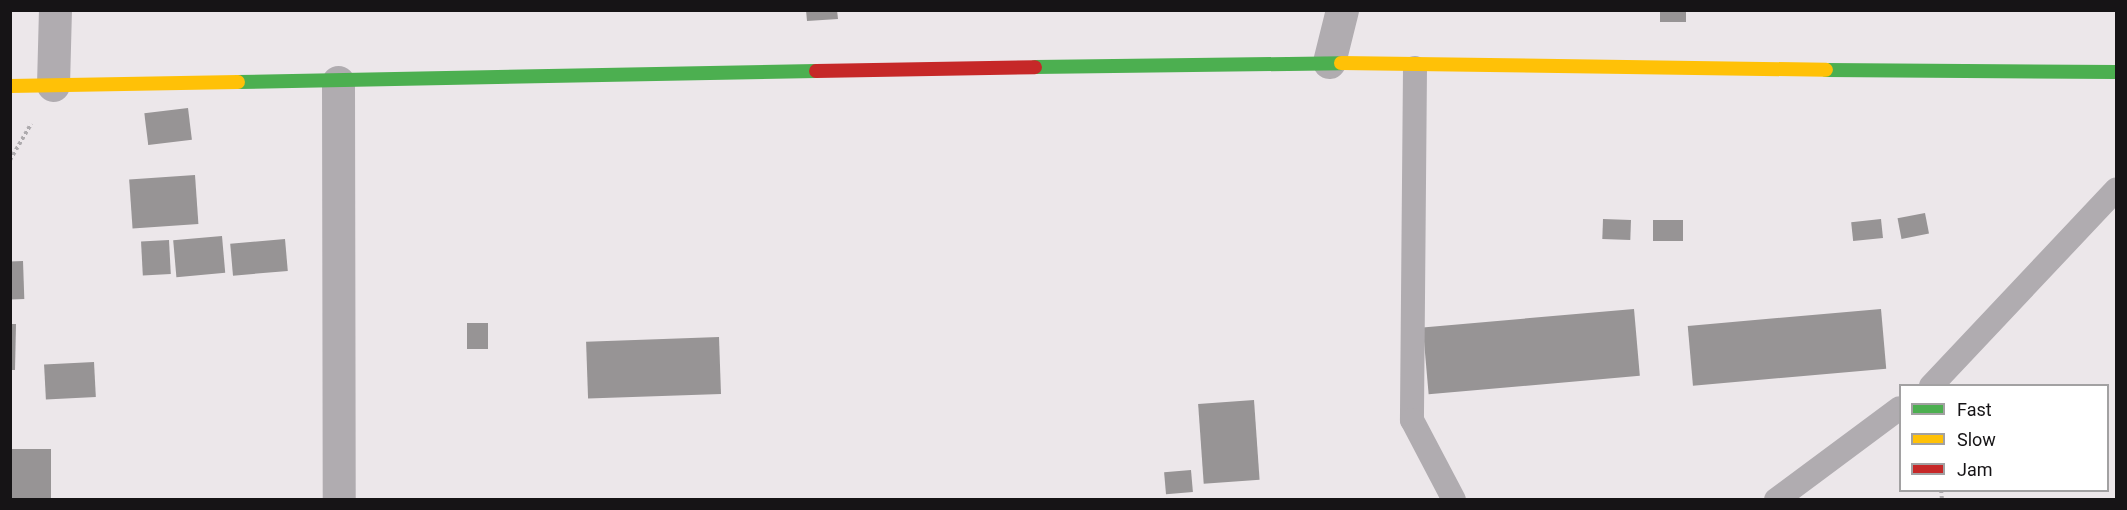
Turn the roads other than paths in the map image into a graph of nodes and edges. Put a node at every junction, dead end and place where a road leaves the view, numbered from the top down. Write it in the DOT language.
graph roads {
  1 [pos="55,10"];
  2 [pos="1342,10"];
  3 [pos="1329,62"];
  4 [pos="1415,68"];
  5 [pos="2116,72"];
  6 [pos="339,82"];
  7 [pos="53,85"];
  8 [pos="10,86"];
  9 [pos="2116,190"];
  10 [pos="1933,384"];
  11 [pos="1899,409"];
  12 [pos="339,500"];
  13 [pos="1454,500"];
  14 [pos="1776,500"];
  1 -- 7 [label="street"];
  2 -- 3 [label="street"];
  3 -- 4 [label="street"];
  3 -- 6 [label="street"];
  4 -- 5 [label="street"];
  4 -- 13 [label="lane"];
  6 -- 7 [label="street"];
  6 -- 12 [label="street"];
  7 -- 8 [label="street"];
  9 -- 10 [label="lane"];
  11 -- 14 [label="lane"];
}
